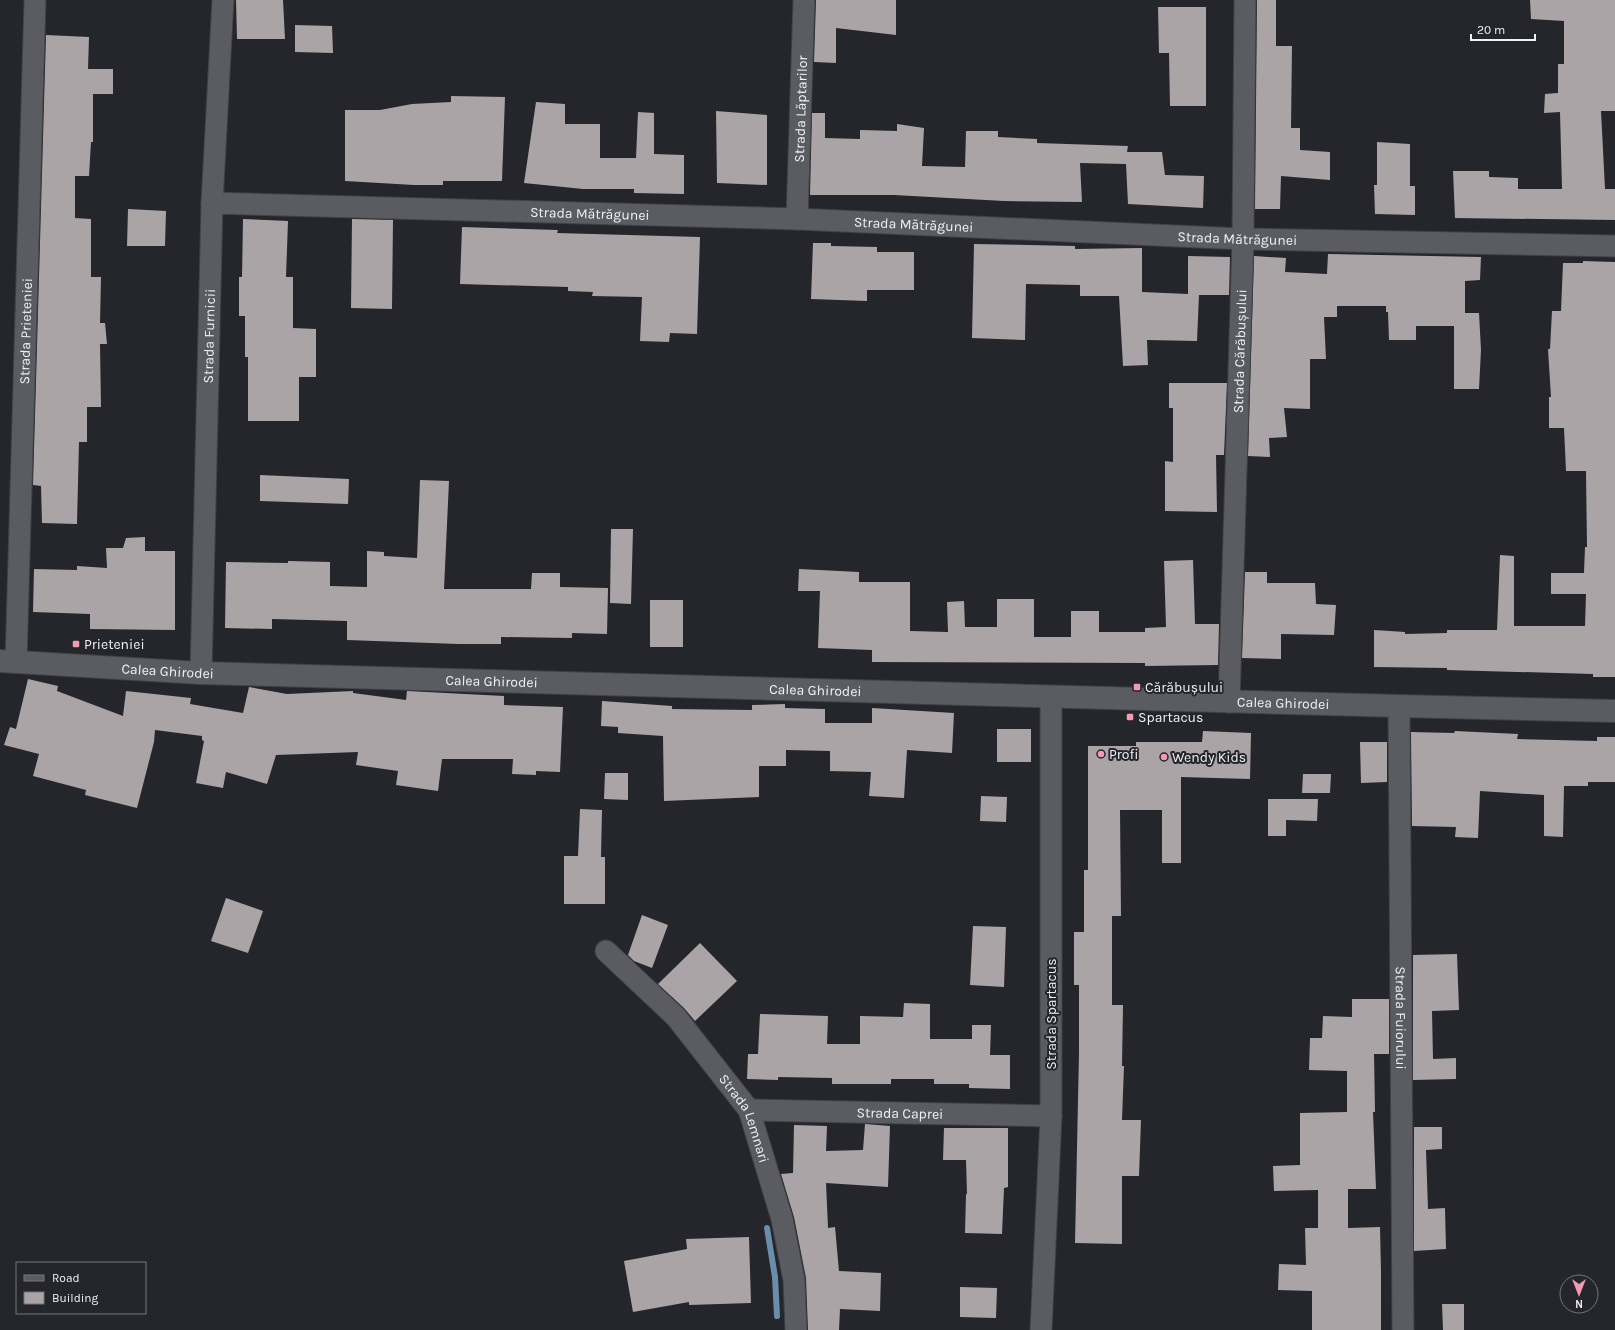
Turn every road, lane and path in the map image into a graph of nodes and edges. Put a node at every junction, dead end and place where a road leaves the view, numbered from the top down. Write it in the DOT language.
graph roads {
  1 [pos="35,0"];
  2 [pos="223,0"];
  3 [pos="804,0"];
  4 [pos="1245,0"];
  5 [pos="212,203"];
  6 [pos="796,219"];
  7 [pos="1243,239"];
  8 [pos="1615,246"];
  9 [pos="8,662"];
  10 [pos="201,673"];
  11 [pos="1051,697"];
  12 [pos="1229,702"];
  13 [pos="1399,706"];
  14 [pos="1615,711"];
  15 [pos="606,951"];
  16 [pos="750,1110"];
  17 [pos="1051,1116"];
  18 [pos="794,1330"];
  19 [pos="1041,1330"];
  20 [pos="1403,1330"];
  1 -- 9 [label="street, Strada Prieteniei"];
  2 -- 5 [label="street, Strada Furnicii"];
  3 -- 6 [label="street, Strada Lăptarilor"];
  4 -- 7 [label="street, Strada Cărăbușului"];
  5 -- 6 [label="street, Strada Mătrăgunei"];
  5 -- 10 [label="street, Strada Furnicii"];
  6 -- 7 [label="street, Strada Mătrăgunei"];
  7 -- 8 [label="street, Strada Mătrăgunei"];
  7 -- 12 [label="street, Strada Cărăbușului"];
  9 -- 10 [label="street, Calea Ghirodei"];
  10 -- 11 [label="street, Calea Ghirodei"];
  11 -- 12 [label="street, Calea Ghirodei"];
  11 -- 17 [label="street, Strada Spartacus"];
  12 -- 13 [label="street, Calea Ghirodei"];
  13 -- 14 [label="street, Calea Ghirodei"];
  13 -- 20 [label="street, Strada Fuiorului"];
  15 -- 16 [label="street, Strada Lemnari"];
  16 -- 17 [label="street, Strada Caprei"];
  16 -- 18 [label="street, Strada Lemnari"];
  17 -- 19 [label="street, Strada Spartacus"];
}
